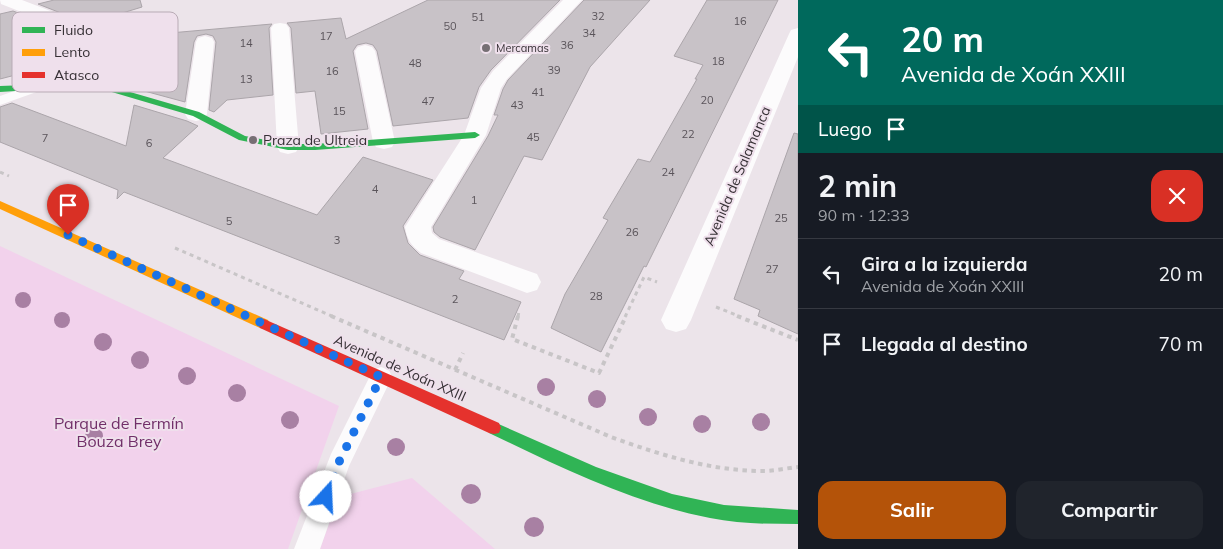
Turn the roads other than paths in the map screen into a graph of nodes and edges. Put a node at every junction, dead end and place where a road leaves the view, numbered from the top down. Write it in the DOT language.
graph roads {
  1 [pos="7,0"];
  2 [pos="573,0"];
  3 [pos="35,12"];
  4 [pos="280,28"];
  5 [pos="798,34"];
  6 [pos="205,42"];
  7 [pos="365,51"];
  8 [pos="12,85"];
  9 [pos="0,89"];
  10 [pos="12,89"];
  11 [pos="12,91"];
  12 [pos="120,92"];
  13 [pos="0,95"];
  14 [pos="0,100"];
  15 [pos="196,114"];
  16 [pos="475,135"];
  17 [pos="384,142"];
  18 [pos="288,147"];
  19 [pos="0,205"];
  20 [pos="527,282"];
  21 [pos="676,320"];
  22 [pos="381,377"];
  23 [pos="798,517"];
  24 [pos="307,549"];
  1 -- 3 [label="street"];
  2 -- 16 [label="street"];
  4 -- 18 [label="street"];
  5 -- 21 [label="street, Avenida de Salamanca"];
  6 -- 15 [label="street"];
  7 -- 17 [label="street"];
  8 -- 9 [label="street"];
  10 -- 13 [label="street"];
  11 -- 14 [label="lane"];
  12 -- 15 [label="street"];
  15 -- 18 [label="street"];
  16 -- 17 [label="street"];
  16 -- 20 [label="street"];
  17 -- 18 [label="street"];
  19 -- 22 [label="street, Avenida de Xoán XXIII"];
  22 -- 23 [label="street, Avenida de Xoán XXIII"];
  22 -- 24 [label="lane"];
}
